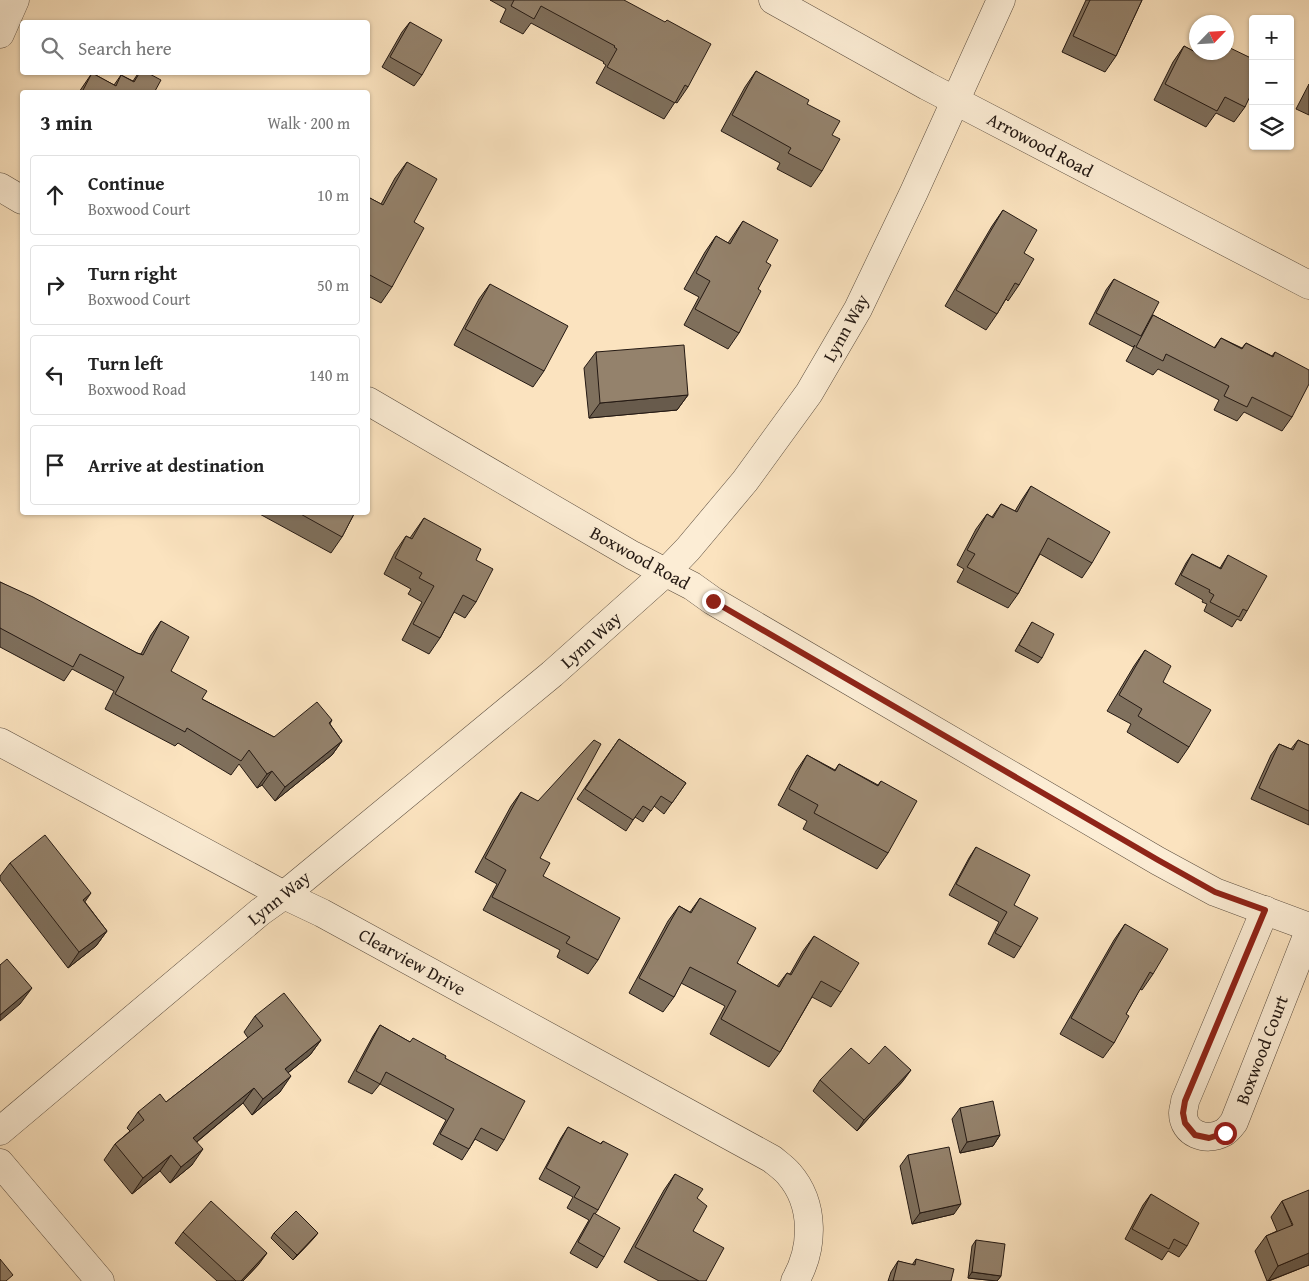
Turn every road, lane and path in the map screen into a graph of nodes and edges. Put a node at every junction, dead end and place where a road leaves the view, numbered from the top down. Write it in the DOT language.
graph roads {
  1 [pos="16,0"];
  2 [pos="773,0"];
  3 [pos="1001,0"];
  4 [pos="0,34"];
  5 [pos="955,100"];
  6 [pos="0,187"];
  7 [pos="20,199"];
  8 [pos="1309,285"];
  9 [pos="370,402"];
  10 [pos="664,573"];
  11 [pos="0,742"];
  12 [pos="284,894"];
  13 [pos="1265,910"];
  14 [pos="1309,927"];
  15 [pos="1309,931"];
  16 [pos="0,1131"];
  17 [pos="0,1163"];
  18 [pos="100,1281"];
  19 [pos="795,1281"];
  1 -- 4 [label="street"];
  2 -- 5 [label="street, Arrowood Road"];
  3 -- 5 [label="street, Lynn Way"];
  5 -- 8 [label="street, Arrowood Road"];
  5 -- 10 [label="street, Lynn Way"];
  6 -- 7 [label="street"];
  9 -- 10 [label="street, Boxwood Road"];
  10 -- 12 [label="street, Lynn Way"];
  10 -- 13 [label="street, Boxwood Road"];
  11 -- 12 [label="street, Clearview Drive"];
  12 -- 16 [label="street, Lynn Way"];
  12 -- 19 [label="street, Clearview Drive"];
  13 -- 14 [label="street, Boxwood Road"];
  13 -- 15 [label="street, Boxwood Court"];
  17 -- 18 [label="street"];
}
